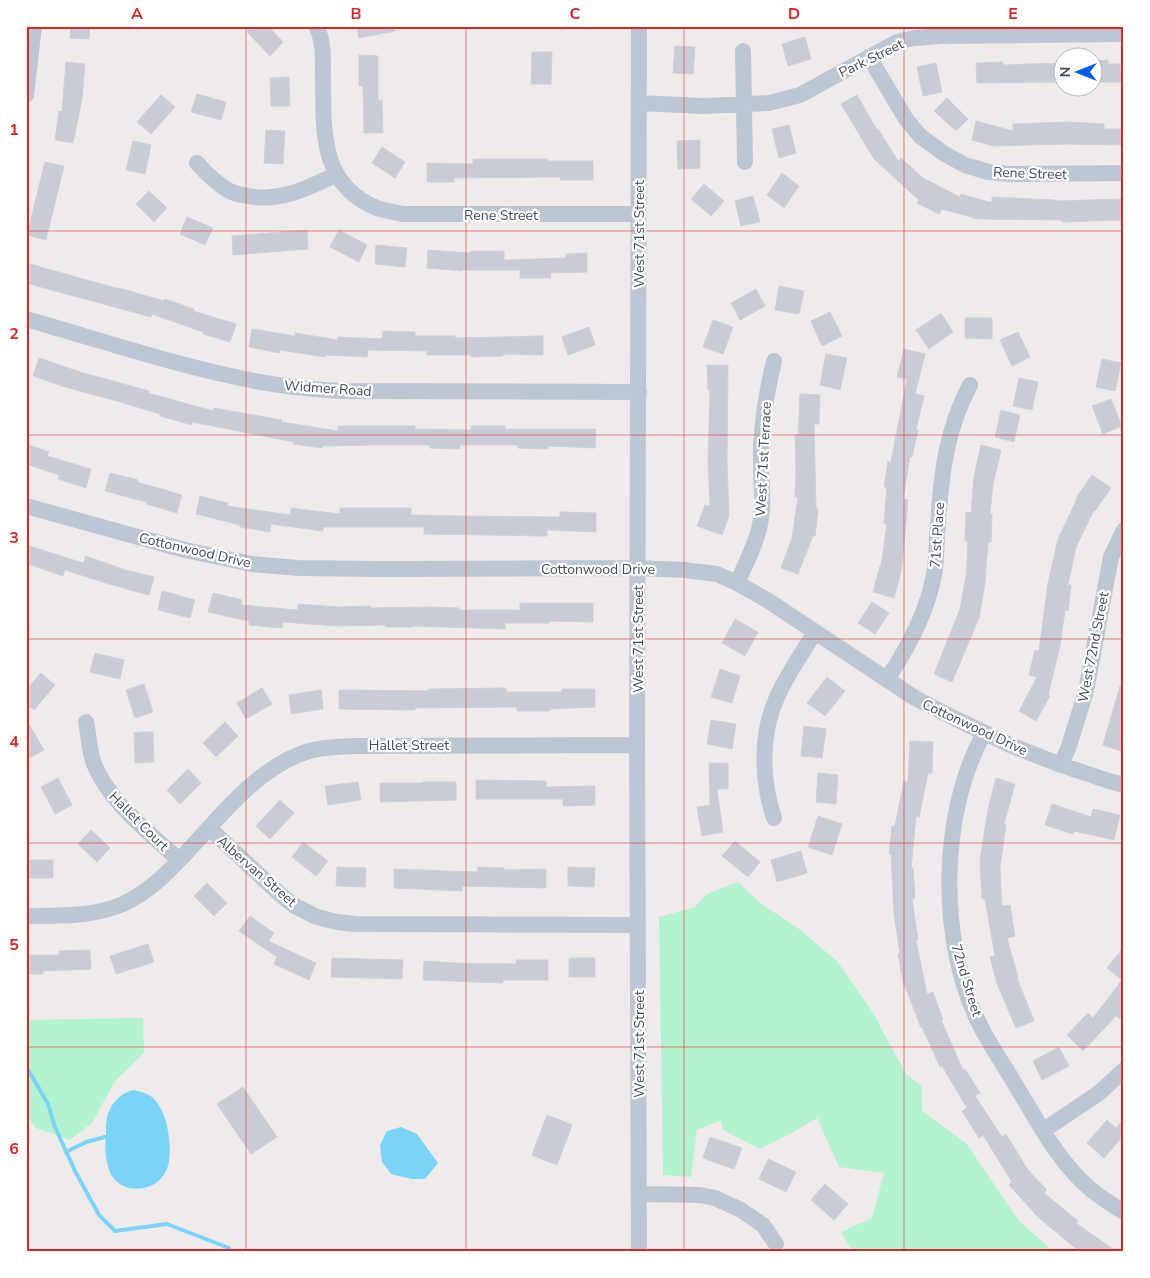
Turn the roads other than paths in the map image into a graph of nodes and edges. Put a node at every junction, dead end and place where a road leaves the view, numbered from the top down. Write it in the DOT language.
graph roads {
  1 [pos="34,26"];
  2 [pos="316,26"];
  3 [pos="640,26"];
  4 [pos="1124,34"];
  5 [pos="743,51"];
  6 [pos="870,57"];
  7 [pos="26,95"];
  8 [pos="639,103"];
  9 [pos="744,104"];
  10 [pos="745,162"];
  11 [pos="197,163"];
  12 [pos="1124,173"];
  13 [pos="337,174"];
  14 [pos="638,214"];
  15 [pos="26,319"];
  16 [pos="774,361"];
  17 [pos="970,385"];
  18 [pos="638,392"];
  19 [pos="26,506"];
  20 [pos="1124,530"];
  21 [pos="638,568"];
  22 [pos="737,583"];
  23 [pos="815,632"];
  24 [pos="887,679"];
  25 [pos="86,722"];
  26 [pos="984,733"];
  27 [pos="637,745"];
  28 [pos="1061,765"];
  29 [pos="1124,784"];
  30 [pos="774,818"];
  31 [pos="209,828"];
  32 [pos="179,860"];
  33 [pos="26,916"];
  34 [pos="638,925"];
  35 [pos="1124,1070"];
  36 [pos="1044,1130"];
  37 [pos="639,1194"];
  38 [pos="1124,1212"];
  39 [pos="776,1244"];
  40 [pos="639,1252"];
  1 -- 7 [label="street"];
  2 -- 13 [label="street, Rene Street"];
  3 -- 8 [label="street, West 71st Street"];
  4 -- 6 [label="street, Park Street"];
  5 -- 9 [label="street"];
  6 -- 9 [label="street, Park Street"];
  6 -- 12 [label="street, Rene Street"];
  8 -- 9 [label="street, Park Street"];
  8 -- 14 [label="street, West 71st Street"];
  9 -- 10 [label="street"];
  11 -- 13 [label="street"];
  13 -- 14 [label="street, Rene Street"];
  14 -- 18 [label="street, West 71st Street"];
  15 -- 18 [label="street, Widmer Road"];
  16 -- 22 [label="street, West 71st Terrace"];
  17 -- 24 [label="street, 71st Place"];
  18 -- 21 [label="street, West 71st Street"];
  19 -- 21 [label="street, Cottonwood Drive"];
  20 -- 28 [label="street, West 72nd Street"];
  21 -- 22 [label="street, Cottonwood Drive"];
  21 -- 27 [label="street, West 71st Street"];
  22 -- 23 [label="street, Cottonwood Drive"];
  23 -- 24 [label="street, Cottonwood Drive"];
  23 -- 30 [label="street"];
  24 -- 26 [label="street, Cottonwood Drive"];
  25 -- 32 [label="street, Hallet Court"];
  26 -- 28 [label="street, Cottonwood Drive"];
  26 -- 36 [label="street, 72nd Street"];
  27 -- 31 [label="street, Hallet Street"];
  27 -- 34 [label="street, West 71st Street"];
  28 -- 29 [label="street, Cottonwood Drive"];
  31 -- 32 [label="street, Albervan Street"];
  31 -- 34 [label="street, Albervan Street"];
  32 -- 33 [label="street, Albervan Street"];
  34 -- 37 [label="street, West 71st Street"];
  35 -- 36 [label="street"];
  36 -- 38 [label="street, 72nd Street"];
  37 -- 39 [label="street"];
  37 -- 40 [label="street, West 71st Street"];
}
